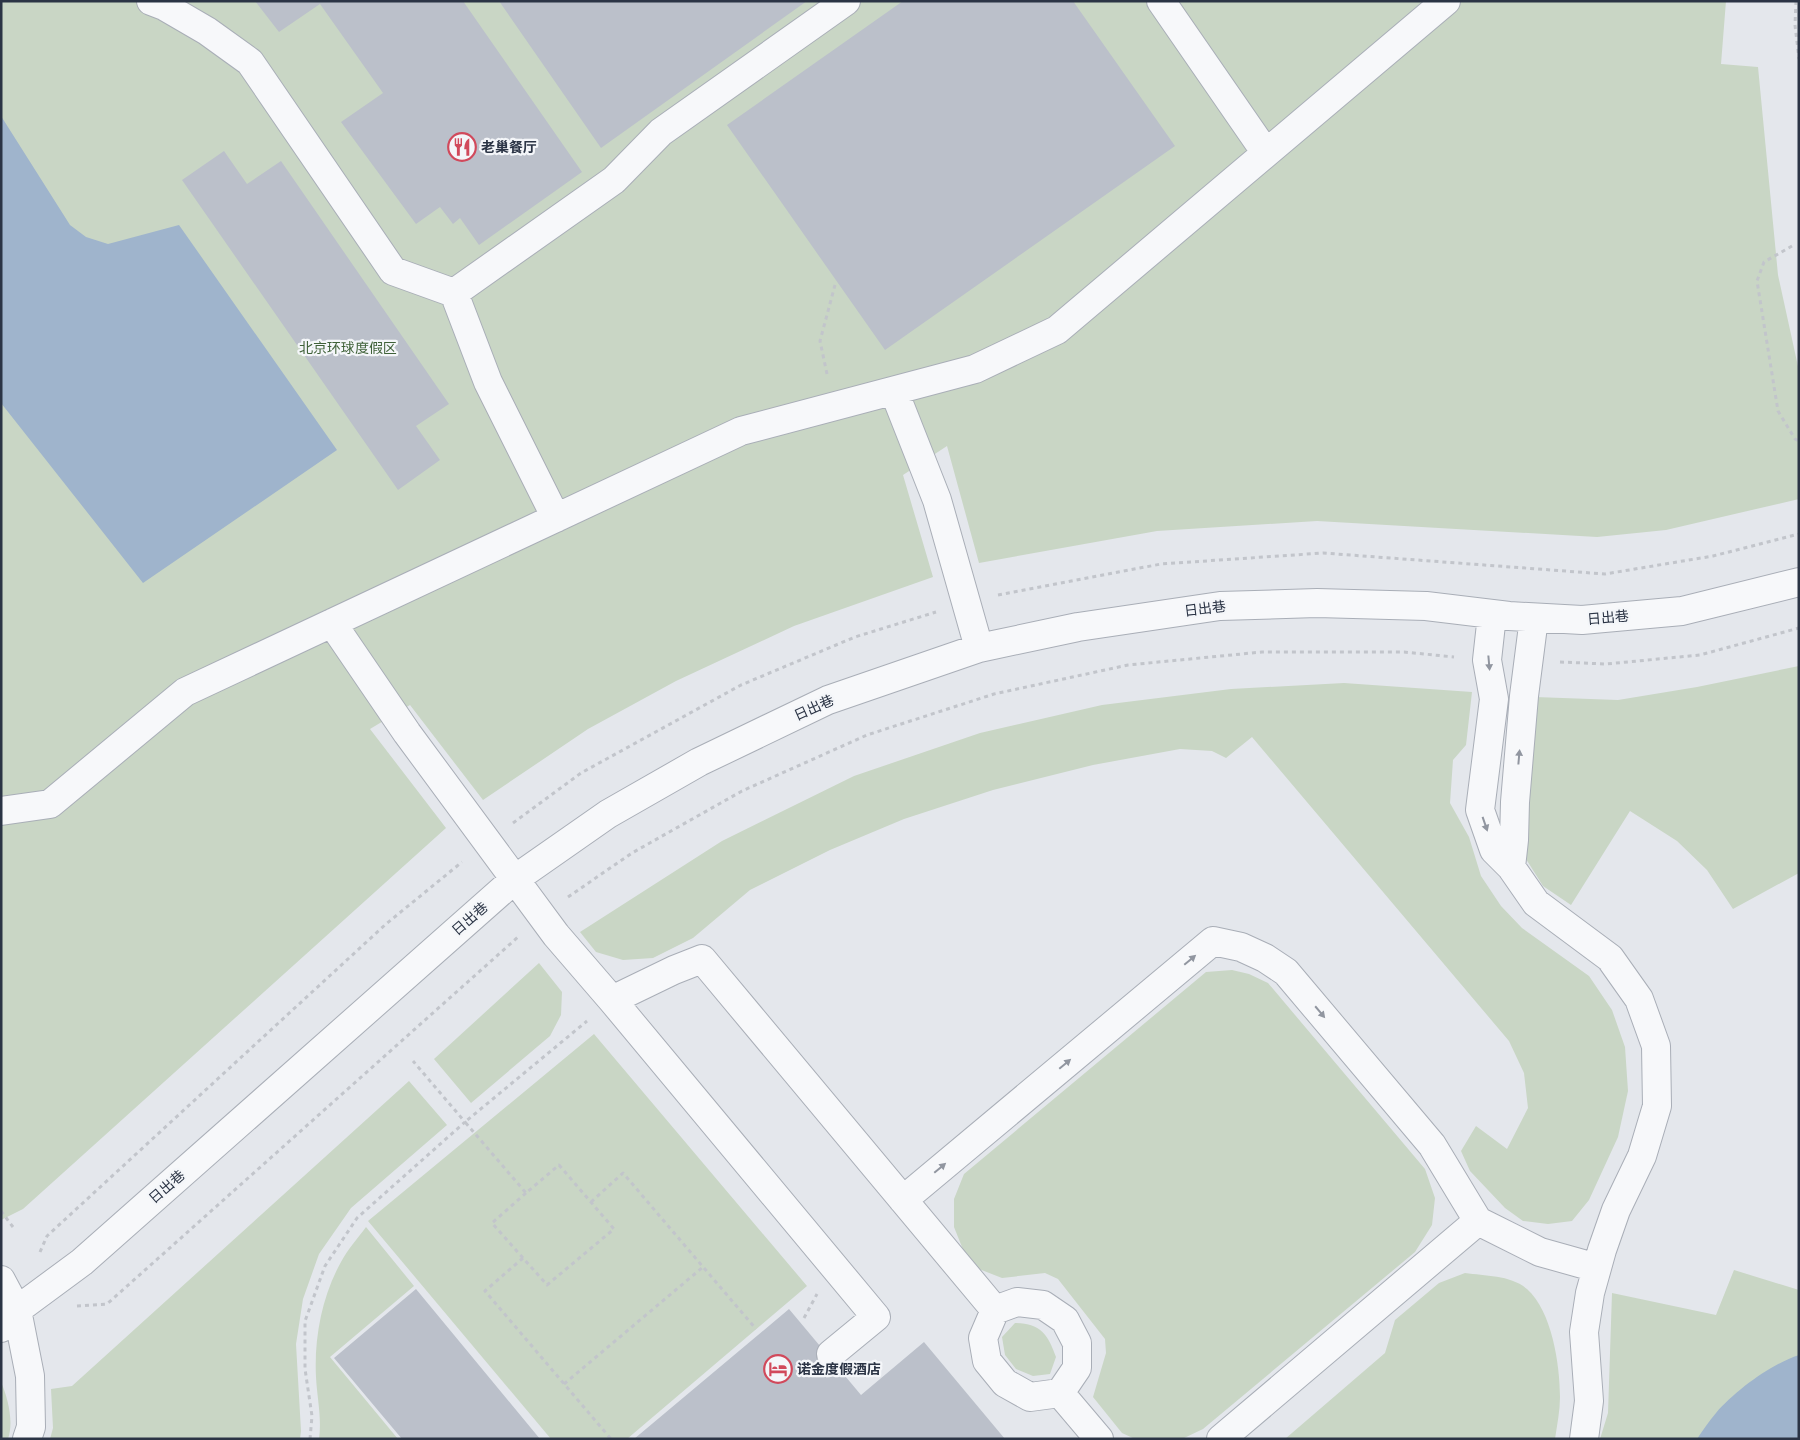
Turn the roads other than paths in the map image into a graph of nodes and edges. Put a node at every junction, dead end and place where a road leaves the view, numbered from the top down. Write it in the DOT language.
graph roads {
  1 [pos="151,1"];
  2 [pos="846,1"];
  3 [pos="1161,1"];
  4 [pos="1446,1"];
  5 [pos="1266,153"];
  6 [pos="454,293"];
  7 [pos="894,391"];
  8 [pos="556,518"];
  9 [pos="1799,582"];
  10 [pos="1492,615"];
  11 [pos="1534,618"];
  12 [pos="332,623"];
  13 [pos="979,648"];
  14 [pos="1,811"];
  15 [pos="1511,867"];
  16 [pos="515,879"];
  17 [pos="612,1000"];
  18 [pos="903,1200"];
  19 [pos="1478,1221"];
  20 [pos="1597,1268"];
  21 [pos="1,1280"];
  22 [pos="995,1310"];
  23 [pos="6,1315"];
  24 [pos="831,1354"];
  25 [pos="1060,1394"];
  26 [pos="27,1439"];
  27 [pos="1099,1439"];
  28 [pos="1221,1439"];
  29 [pos="1584,1439"];
  1 -- 6 [label="street"];
  2 -- 6 [label="street"];
  3 -- 5 [label="street"];
  4 -- 5 [label="street"];
  5 -- 7 [label="street"];
  6 -- 8 [label="street"];
  7 -- 8 [label="street"];
  7 -- 13 [label="street"];
  8 -- 12 [label="street"];
  9 -- 11 [label="street, 日出巷"];
  10 -- 11 [label="street, 日出巷"];
  10 -- 13 [label="street, 日出巷"];
  10 -- 15 [label="street, one-way"];
  15 -- 11 [label="street, one-way"];
  12 -- 14 [label="street"];
  12 -- 16 [label="street"];
  13 -- 16 [label="street, 日出巷"];
  15 -- 20 [label="street"];
  16 -- 17 [label="street"];
  16 -- 23 [label="street, 日出巷"];
  17 -- 18 [label="street"];
  17 -- 24 [label="street"];
  18 -- 19 [label="street, one-way"];
  18 -- 22 [label="street"];
  19 -- 20 [label="street"];
  19 -- 28 [label="street"];
  20 -- 29 [label="street"];
  21 -- 23 [label="street"];
  22 -- 25 [label="street"];
  22 -- 25 [label="street"];
  23 -- 26 [label="street"];
  25 -- 27 [label="street"];
}
